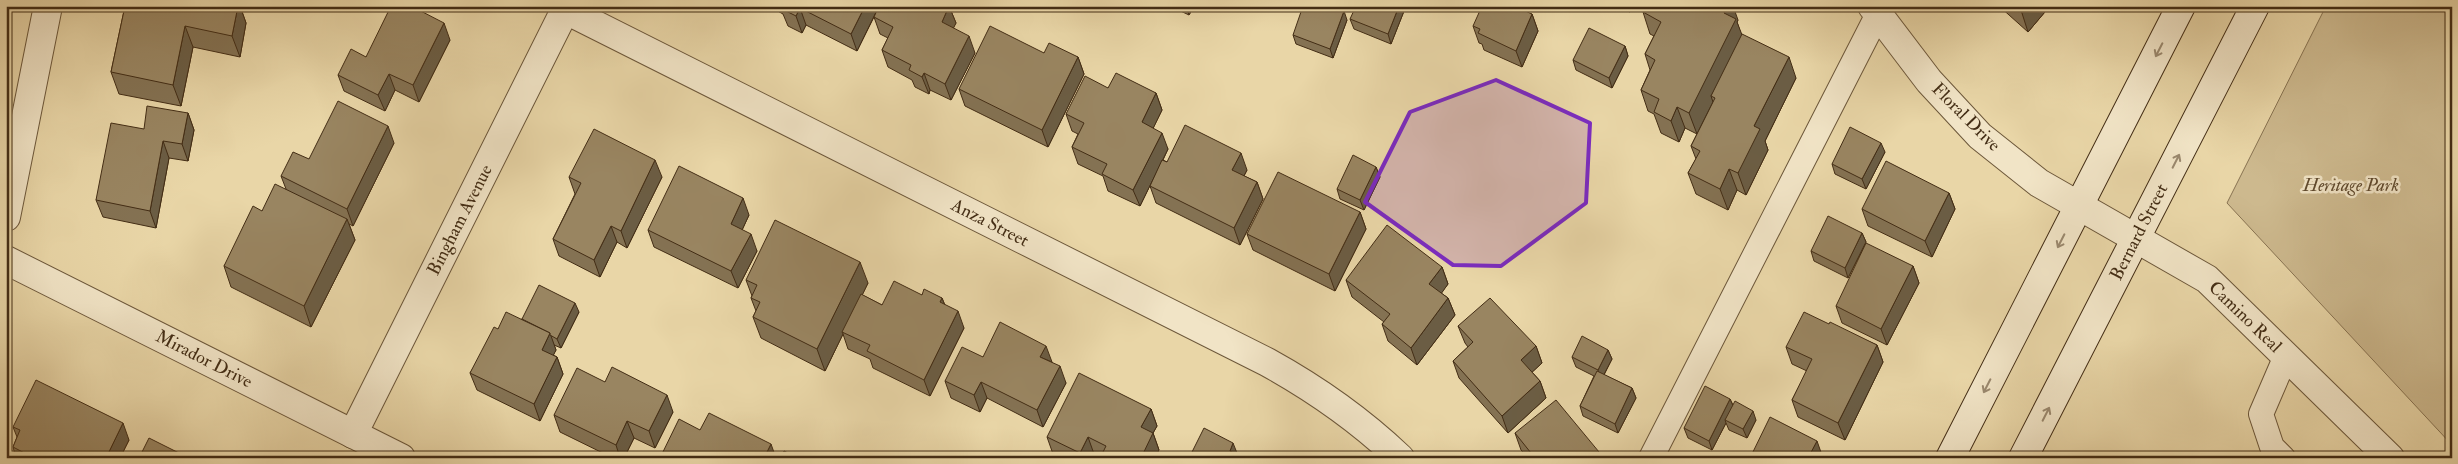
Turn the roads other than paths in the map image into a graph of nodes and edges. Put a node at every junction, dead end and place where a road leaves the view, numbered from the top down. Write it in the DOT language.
graph roads {
  1 [pos="48,6"];
  2 [pos="2181,6"];
  3 [pos="2255,6"];
  4 [pos="566,8"];
  5 [pos="1875,10"];
  6 [pos="2079,206"];
  7 [pos="6,217"];
  8 [pos="2136,238"];
  9 [pos="6,260"];
  10 [pos="2286,356"];
  11 [pos="353,434"];
  12 [pos="401,458"];
  13 [pos="1400,458"];
  14 [pos="1652,458"];
  15 [pos="1950,458"];
  16 [pos="2023,458"];
  17 [pos="2283,458"];
  18 [pos="2390,458"];
  1 -- 7 [label="street"];
  2 -- 6 [label="street, one-way"];
  8 -- 3 [label="street, Bernard Street, one-way"];
  4 -- 11 [label="street, Bingham Avenue"];
  4 -- 13 [label="street, Anza Street"];
  5 -- 6 [label="street, Floral Drive"];
  5 -- 14 [label="lane"];
  6 -- 8 [label="street, Camino Real"];
  6 -- 15 [label="street, one-way"];
  8 -- 10 [label="street, Camino Real"];
  16 -- 8 [label="street, Bernard Street, one-way"];
  9 -- 11 [label="street, Mirador Drive"];
  10 -- 17 [label="lane"];
  10 -- 18 [label="street, Camino Real"];
  11 -- 12 [label="street, Mirador Drive"];
}
